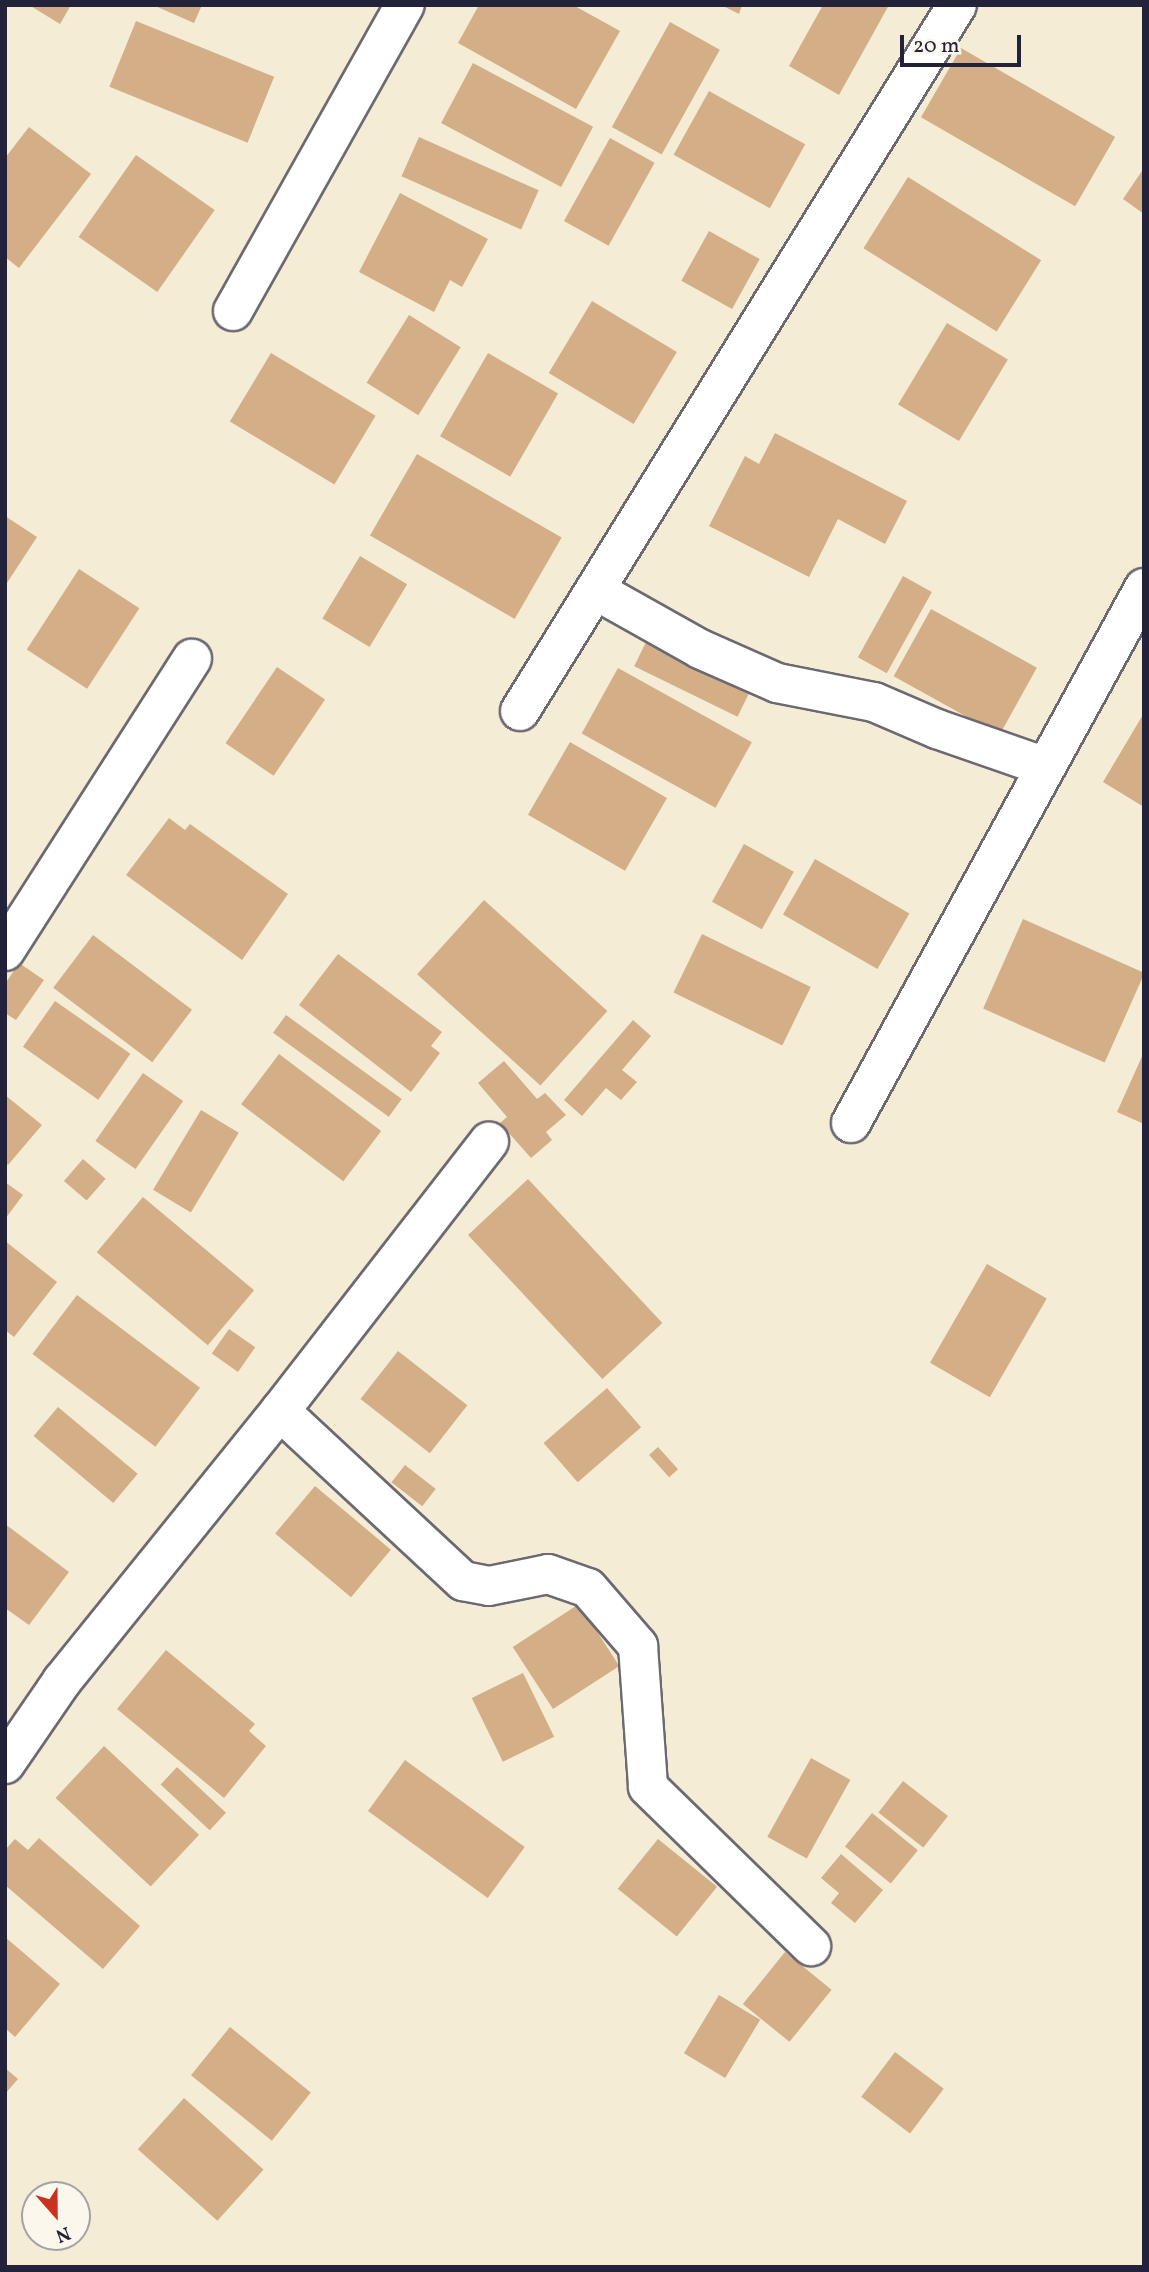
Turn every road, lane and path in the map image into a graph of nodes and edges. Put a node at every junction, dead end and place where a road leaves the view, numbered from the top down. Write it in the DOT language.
graph roads {
  1 [pos="405,5"];
  2 [pos="957,5"];
  3 [pos="233,311"];
  4 [pos="1144,588"];
  5 [pos="595,590"];
  6 [pos="192,659"];
  7 [pos="520,711"];
  8 [pos="1046,767"];
  9 [pos="5,951"];
  10 [pos="851,1123"];
  11 [pos="489,1142"];
  12 [pos="280,1411"];
  13 [pos="5,1764"];
  14 [pos="811,1946"];
  1 -- 3 [label="street"];
  2 -- 5 [label="street"];
  4 -- 8 [label="street"];
  5 -- 7 [label="street"];
  5 -- 8 [label="street"];
  6 -- 9 [label="street"];
  8 -- 10 [label="street"];
  11 -- 12 [label="street"];
  12 -- 13 [label="street"];
  12 -- 14 [label="street"];
}
